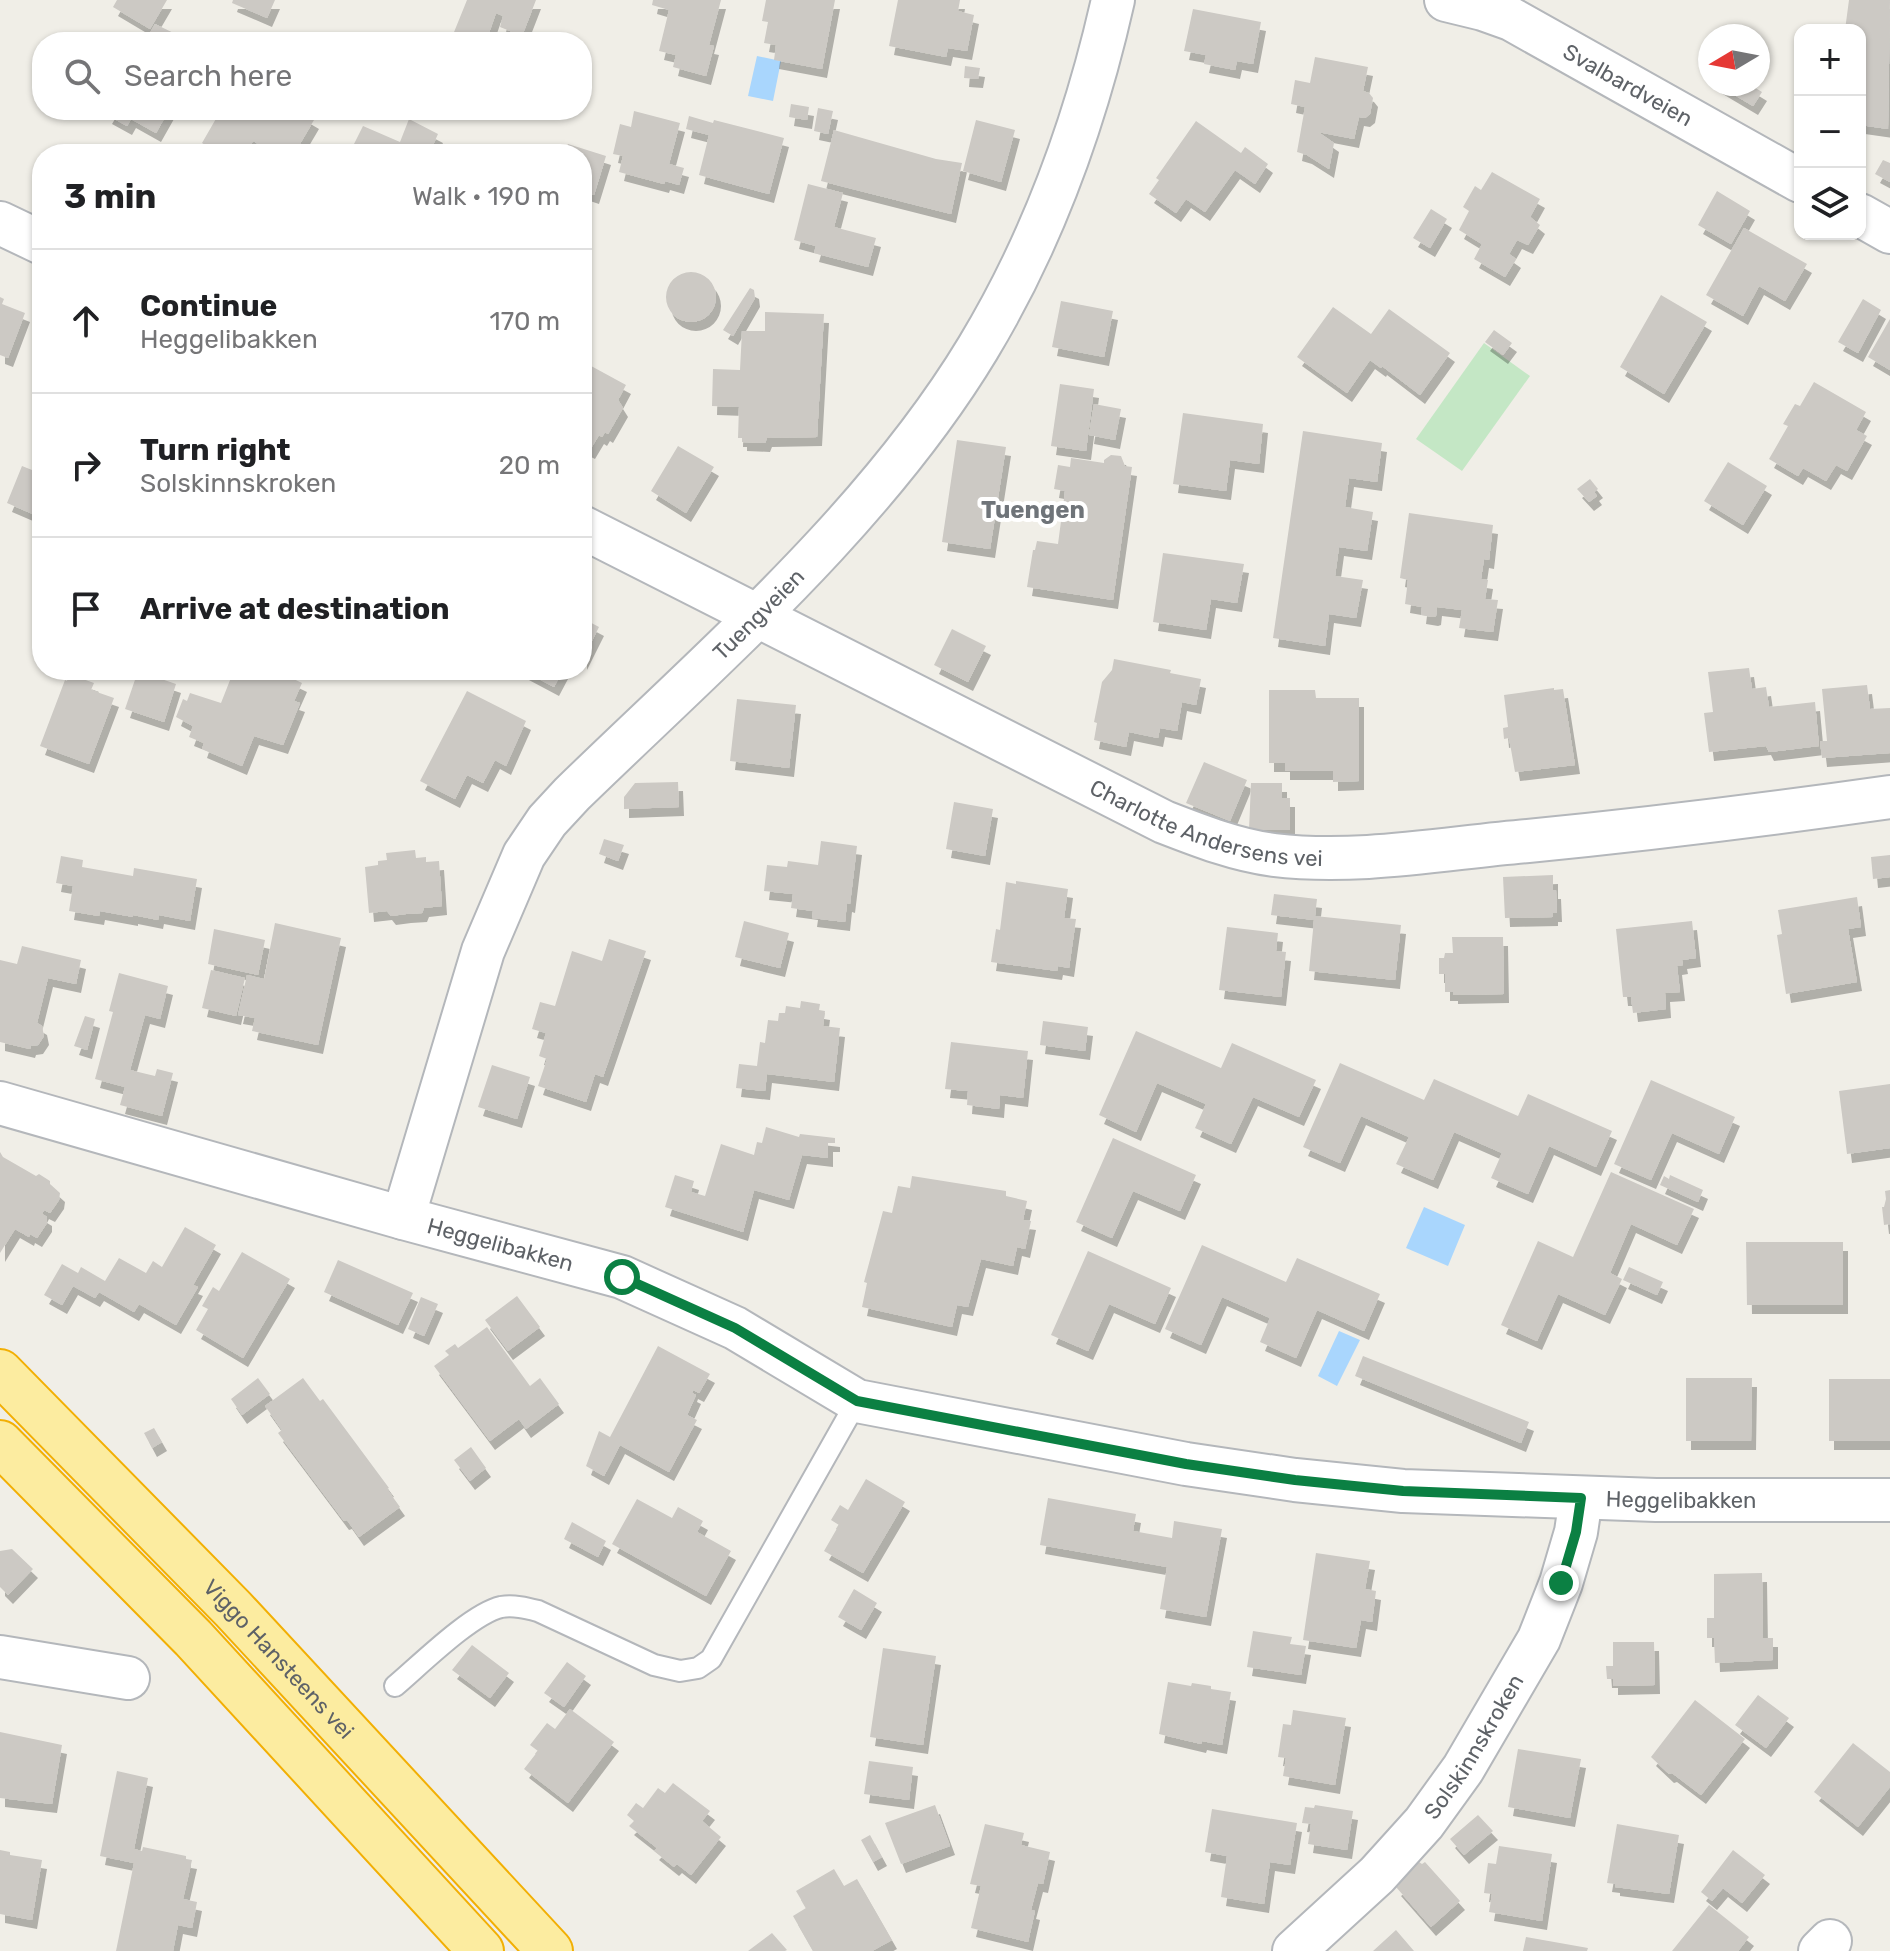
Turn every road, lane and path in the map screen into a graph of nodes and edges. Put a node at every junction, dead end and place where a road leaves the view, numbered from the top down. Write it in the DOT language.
graph roads {
  1 [pos="1113,0"];
  2 [pos="1450,0"];
  3 [pos="1794,178"];
  4 [pos="1866,218"];
  5 [pos="0,223"];
  6 [pos="1890,232"];
  7 [pos="32,238"];
  8 [pos="592,532"];
  9 [pos="756,616"];
  10 [pos="1890,797"];
  11 [pos="0,1103"];
  12 [pos="403,1218"];
  13 [pos="0,1372"];
  14 [pos="857,1401"];
  15 [pos="0,1443"];
  16 [pos="1581,1498"];
  17 [pos="1890,1500"];
  18 [pos="0,1657"];
  19 [pos="128,1678"];
  20 [pos="395,1686"];
  21 [pos="469,1940"];
  22 [pos="550,1951"];
  23 [pos="1294,1951"];
  1 -- 9 [label="street, Tuengveien"];
  2 -- 3 [label="street, Svalbardveien"];
  4 -- 6 [label="street"];
  5 -- 7 [label="street"];
  8 -- 9 [label="street, Charlotte Andersens vei"];
  9 -- 10 [label="street, Charlotte Andersens vei"];
  9 -- 12 [label="street, Tuengveien"];
  11 -- 12 [label="street, Heggelibakken"];
  12 -- 14 [label="street, Heggelibakken"];
  13 -- 22 [label="highway, Viggo Hansteens vei"];
  14 -- 16 [label="street, Heggelibakken"];
  14 -- 20 [label="lane"];
  15 -- 21 [label="highway"];
  16 -- 17 [label="street, Heggelibakken"];
  16 -- 23 [label="street, Solskinnskroken"];
  18 -- 19 [label="street"];
}
